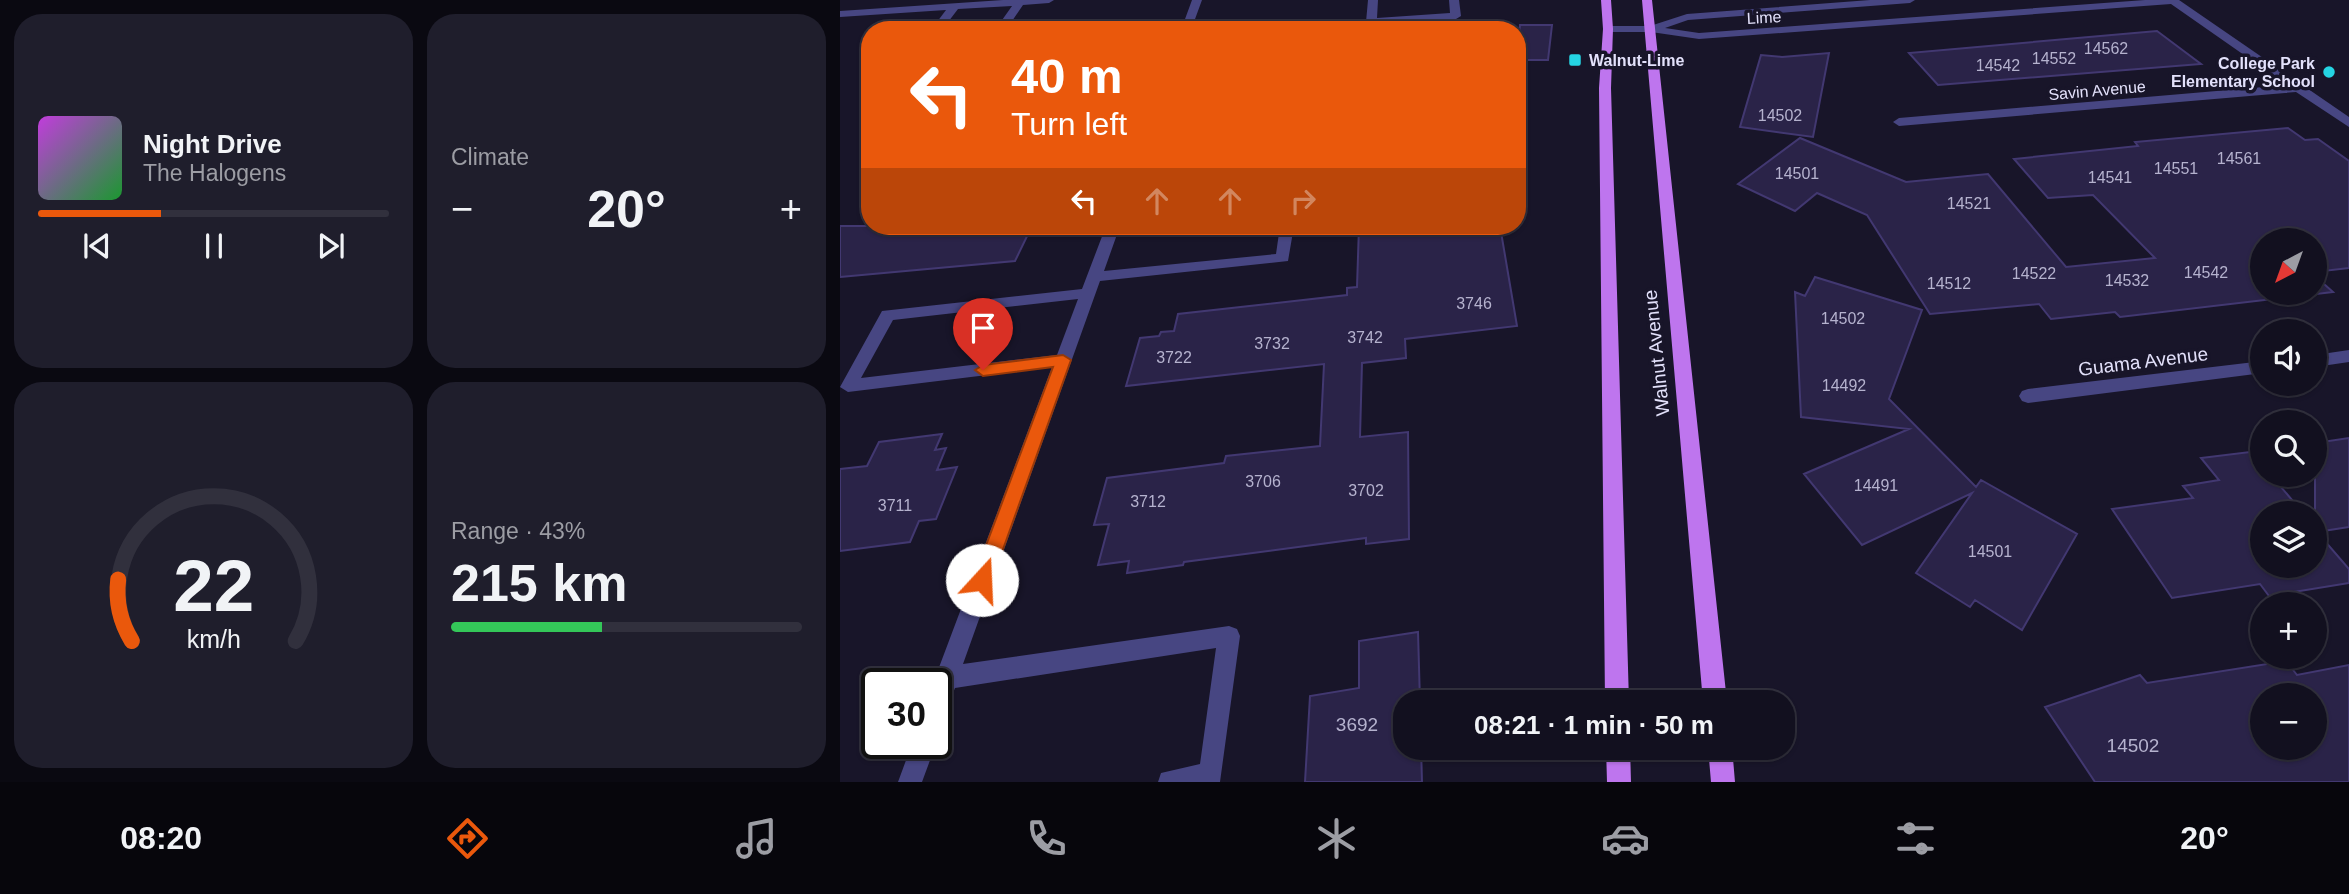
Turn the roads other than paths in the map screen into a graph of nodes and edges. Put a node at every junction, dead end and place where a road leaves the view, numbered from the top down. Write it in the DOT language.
graph roads {
  1 [pos="1049,0"];
  2 [pos="1197,0"];
  3 [pos="1373,0"];
  4 [pos="1454,0"];
  5 [pos="1606,0"];
  6 [pos="1647,0"];
  7 [pos="1910,0"];
  8 [pos="2172,1"];
  9 [pos="1020,2"];
  10 [pos="955,6"];
  11 [pos="840,14"];
  12 [pos="943,21"];
  13 [pos="1006,21"];
  14 [pos="1189,21"];
  15 [pos="1371,21"];
  16 [pos="1385,21"];
  17 [pos="1651,29"];
  18 [pos="1608,30"];
  19 [pos="2298,88"];
  20 [pos="1899,122"];
  21 [pos="2349,123"];
  22 [pos="1111,235"];
  23 [pos="1286,235"];
  24 [pos="1092,285"];
  25 [pos="2349,356"];
  26 [pos="2327,359"];
  27 [pos="1063,360"];
  28 [pos="2250,369"];
  29 [pos="2028,396"];
  30 [pos="950,668"];
  31 [pos="952,677"];
  32 [pos="1617,690"];
  33 [pos="1714,690"];
  34 [pos="918,759"];
  35 [pos="1618,760"];
  36 [pos="1721,760"];
  37 [pos="910,782"];
  38 [pos="1170,782"];
  39 [pos="1619,782"];
  40 [pos="1723,782"];
  1 -- 9 [label="street"];
  2 -- 14 [label="street"];
  3 -- 15 [label="street"];
  4 -- 16 [label="street"];
  5 -- 18 [label="main road, Walnut Avenue"];
  6 -- 17 [label="main road, Walnut Avenue"];
  7 -- 17 [label="street, Lime"];
  8 -- 17 [label="street, Lime"];
  8 -- 19 [label="street"];
  9 -- 10 [label="street"];
  9 -- 13 [label="street"];
  10 -- 11 [label="street"];
  10 -- 12 [label="street"];
  17 -- 18 [label="street, Lime"];
  17 -- 33 [label="main road, Walnut Avenue"];
  18 -- 32 [label="main road, Walnut Avenue"];
  19 -- 20 [label="street, Savin Avenue"];
  19 -- 21 [label="street"];
  22 -- 24 [label="street"];
  23 -- 24 [label="street"];
  24 -- 27 [label="street"];
  24 -- 27 [label="street"];
  25 -- 26 [label="street"];
  27 -- 30 [label="street"];
  28 -- 29 [label="street, Guama Avenue"];
  31 -- 38 [label="street"];
  34 -- 37 [label="street"];
  35 -- 39 [label="main road"];
  36 -- 40 [label="main road"];
}
